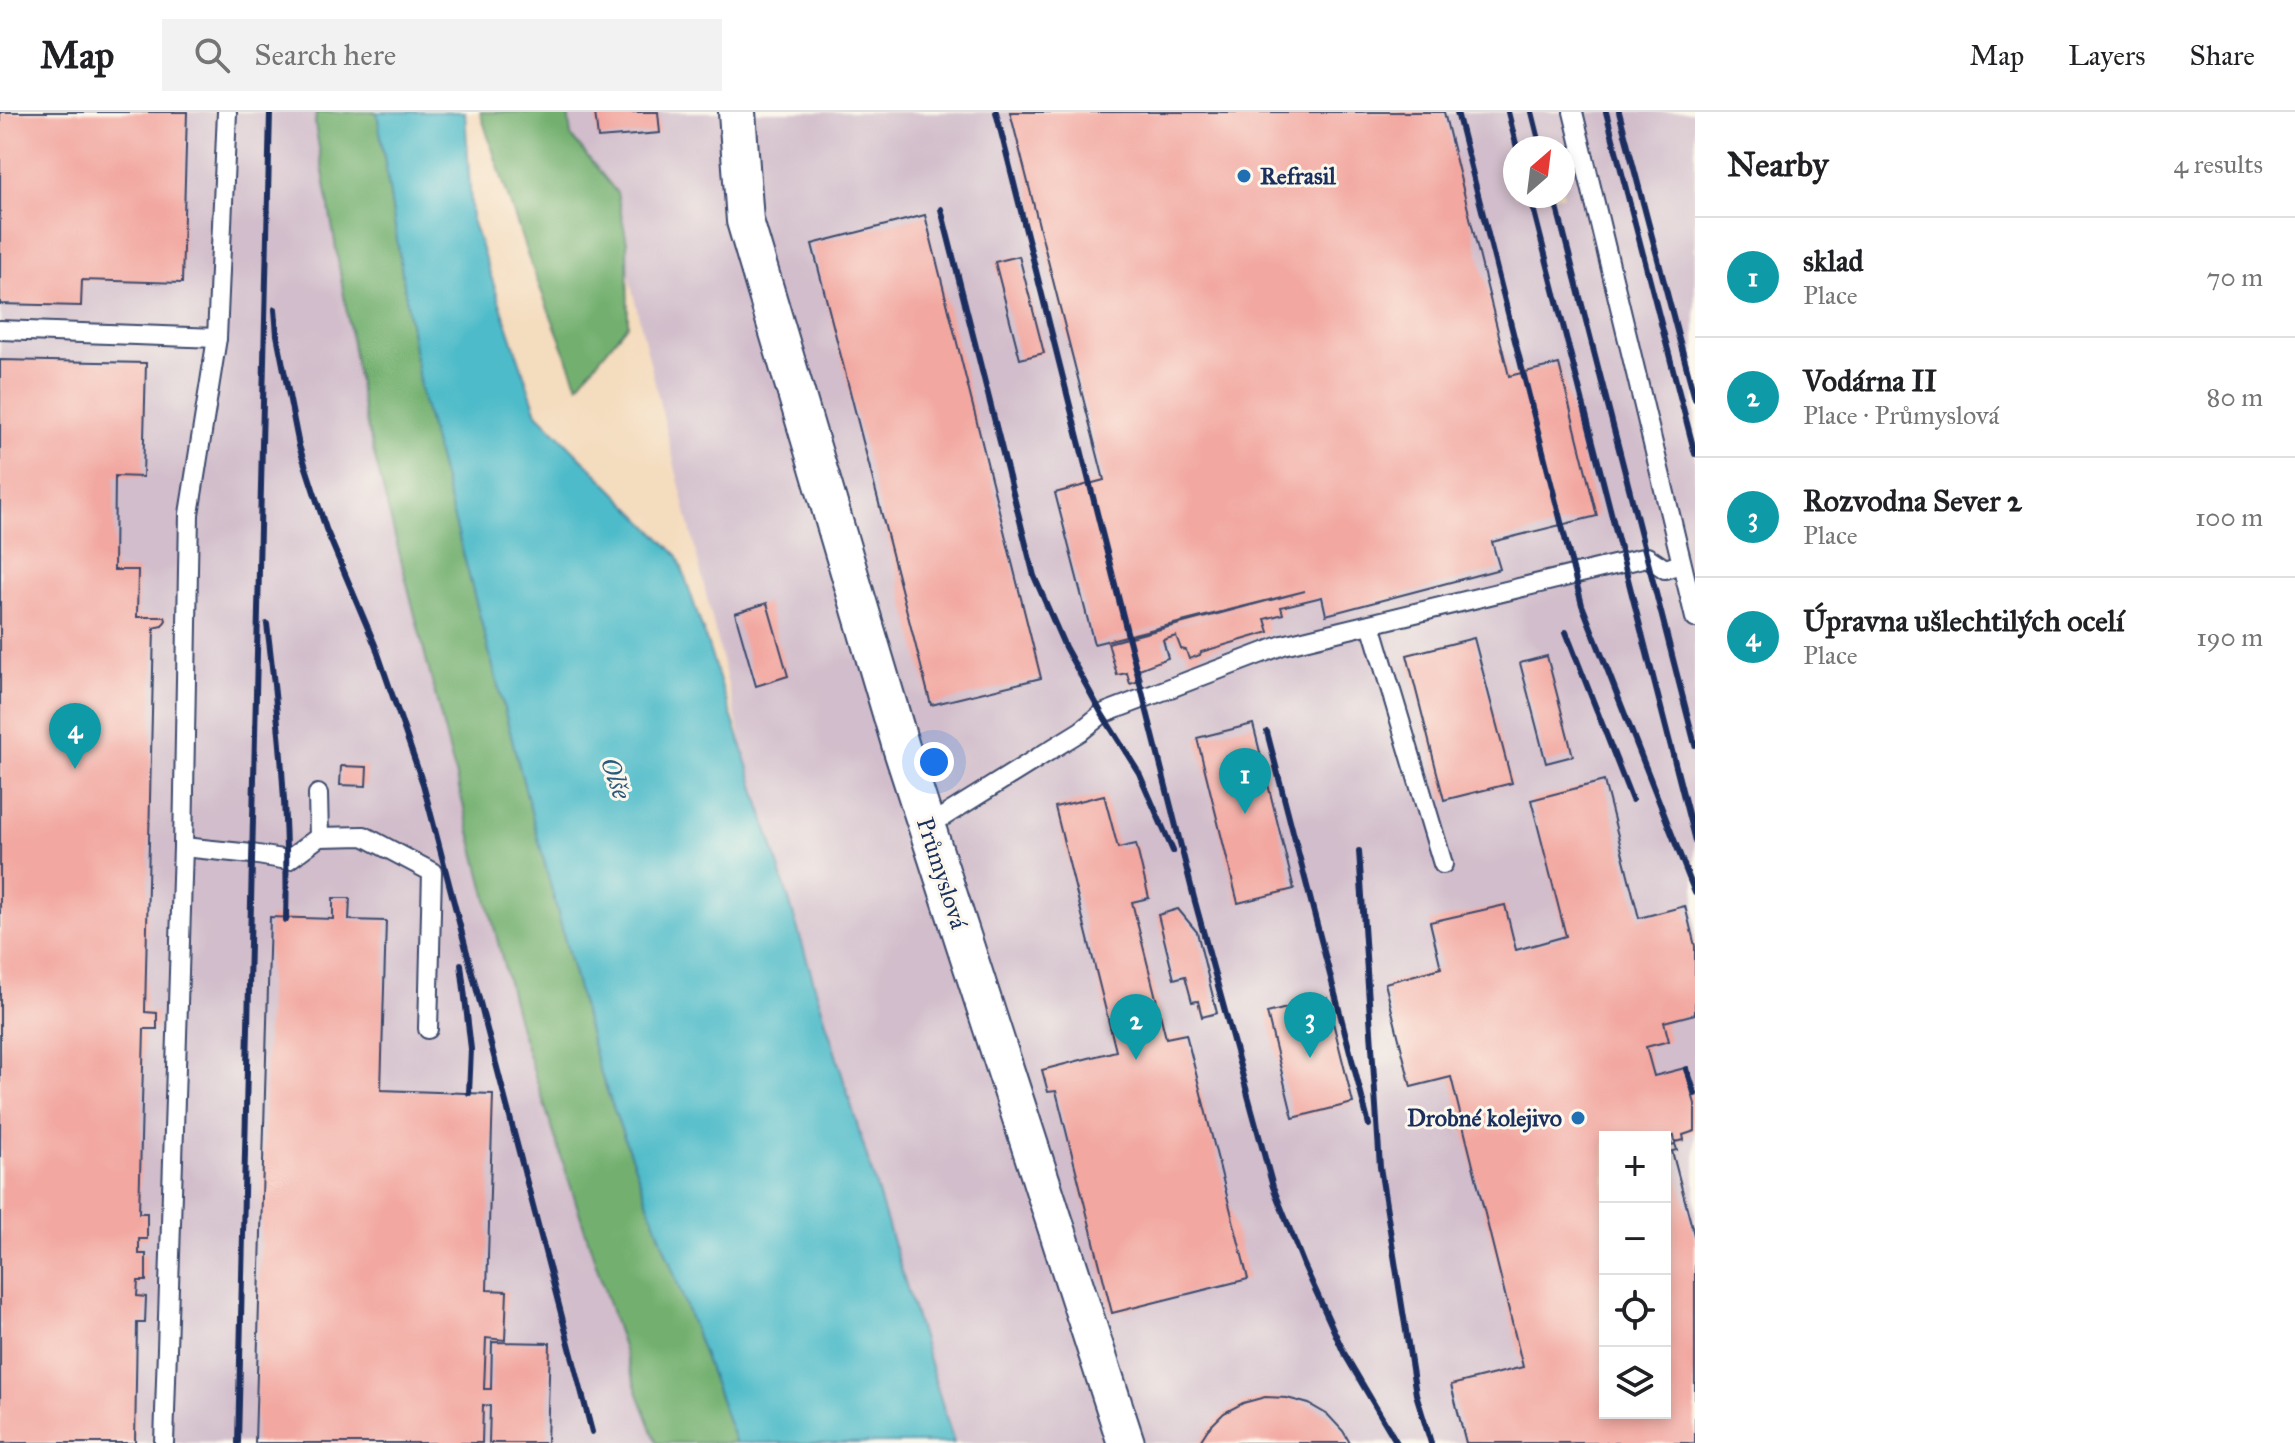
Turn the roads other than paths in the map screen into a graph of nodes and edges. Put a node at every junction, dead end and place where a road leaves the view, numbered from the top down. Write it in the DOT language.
graph roads {
  1 [pos="227,112"];
  2 [pos="737,112"];
  3 [pos="1573,112"];
  4 [pos="0,330"];
  5 [pos="217,338"];
  6 [pos="1681,564"];
  7 [pos="1695,618"];
  8 [pos="1371,624"];
  9 [pos="318,794"];
  10 [pos="928,826"];
  11 [pos="319,837"];
  12 [pos="183,847"];
  13 [pos="1443,864"];
  14 [pos="428,1029"];
  15 [pos="164,1443"];
  16 [pos="1126,1443"];
  1 -- 5 [label="lane"];
  2 -- 10 [label="street, Průmyslová"];
  3 -- 6 [label="lane"];
  4 -- 5 [label="lane"];
  5 -- 12 [label="lane"];
  6 -- 7 [label="lane"];
  6 -- 8 [label="lane"];
  8 -- 10 [label="lane"];
  8 -- 13 [label="lane"];
  9 -- 11 [label="lane"];
  10 -- 16 [label="street, Průmyslová"];
  11 -- 12 [label="lane"];
  11 -- 14 [label="lane"];
  12 -- 15 [label="lane"];
}
